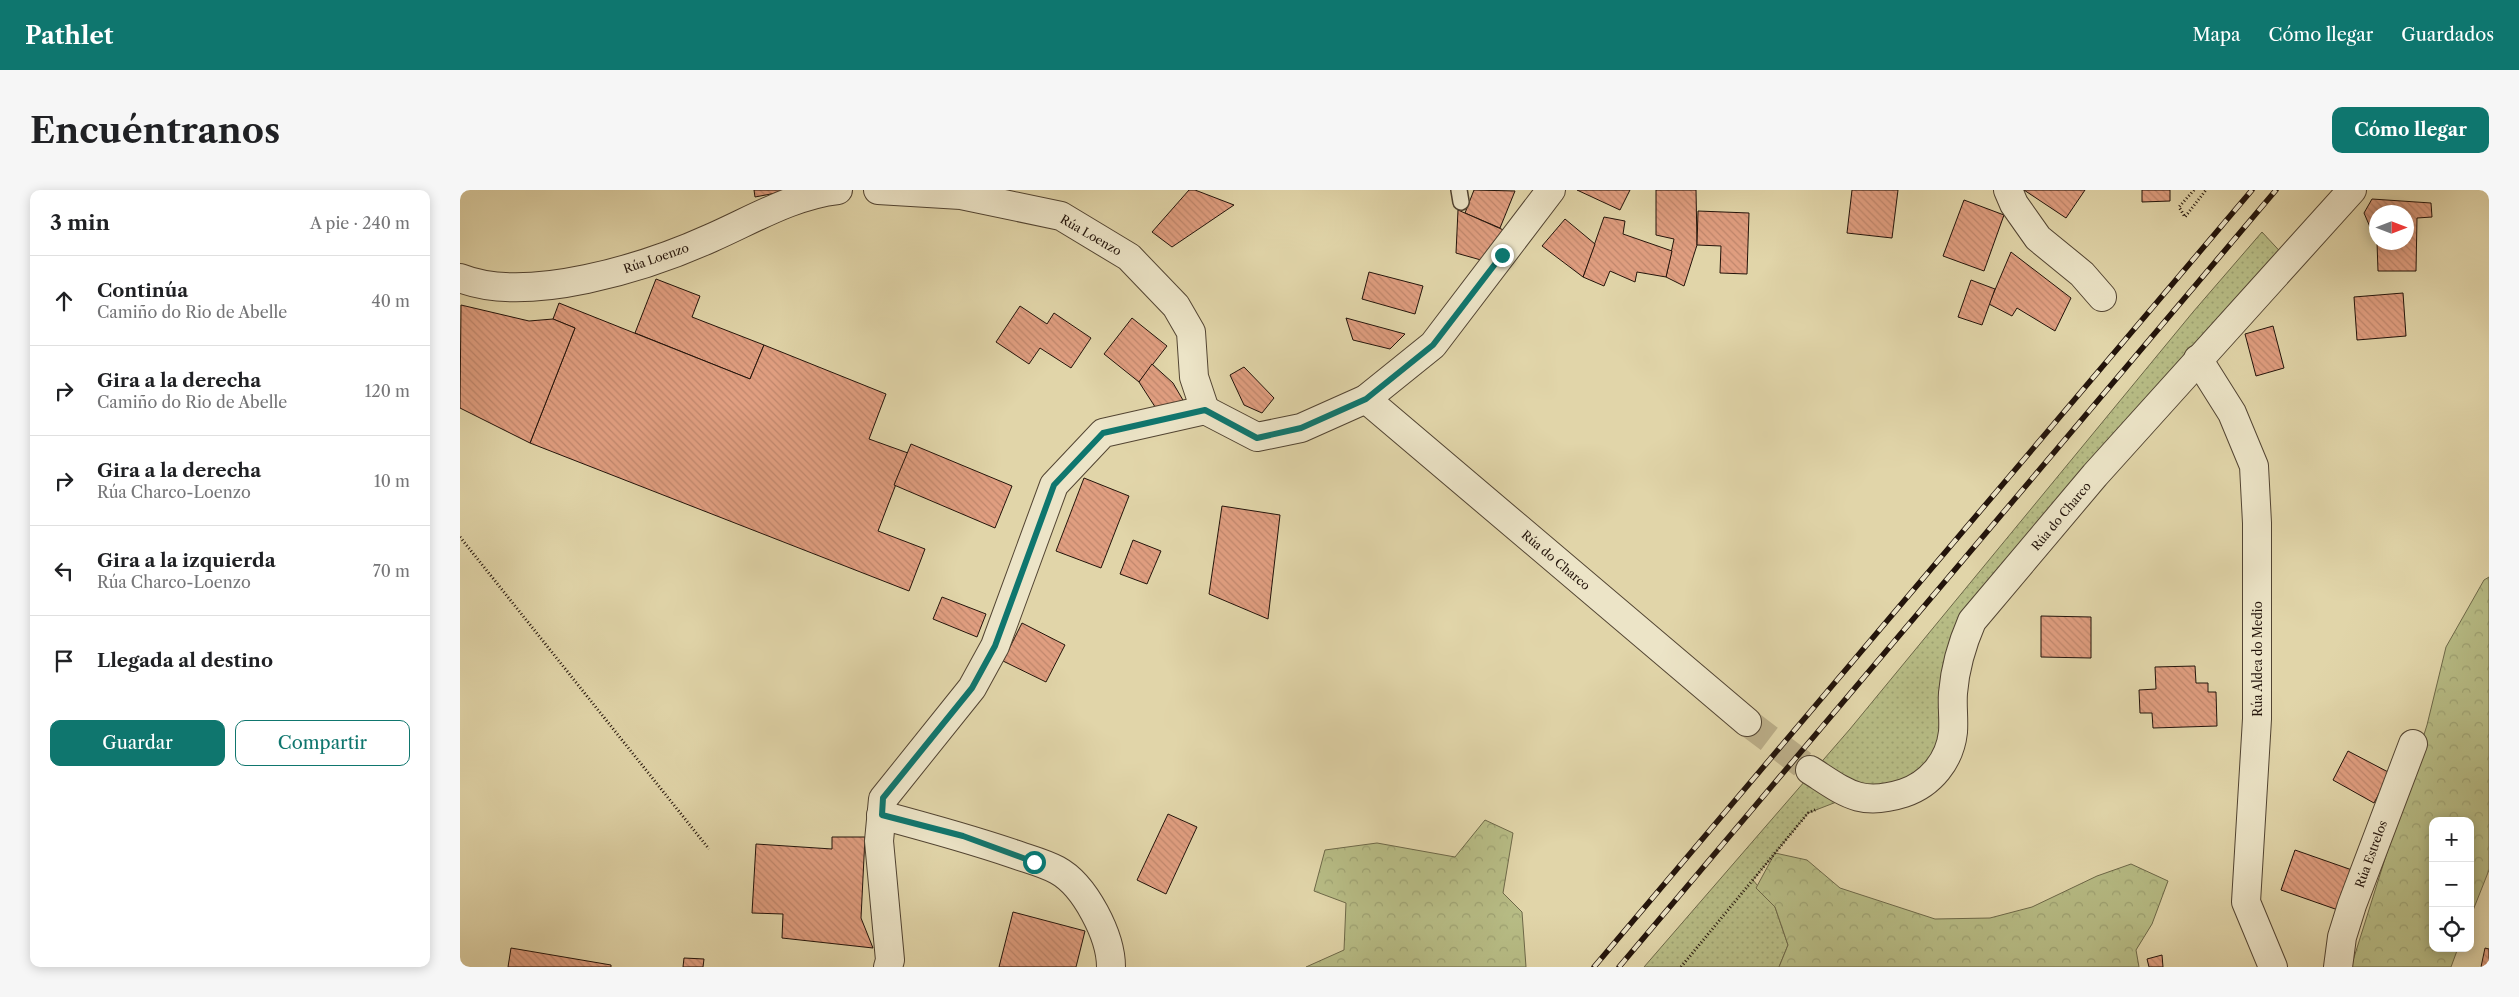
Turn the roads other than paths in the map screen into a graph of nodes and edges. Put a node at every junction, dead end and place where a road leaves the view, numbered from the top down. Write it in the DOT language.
graph roads {
  1 [pos="878,190"];
  2 [pos="1551,190"];
  3 [pos="2008,190"];
  4 [pos="2352,190"];
  5 [pos="822,191"];
  6 [pos="460,278"];
  7 [pos="2102,297"];
  8 [pos="2198,359"];
  9 [pos="1366,399"];
  10 [pos="1205,410"];
  11 [pos="1747,722"];
  12 [pos="2413,744"];
  13 [pos="1810,770"];
  14 [pos="882,815"];
  15 [pos="888,967"];
  16 [pos="1111,967"];
  17 [pos="2273,967"];
  18 [pos="2338,967"];
  1 -- 10 [label="street, Rúa Loenzo"];
  2 -- 9 [label="street"];
  3 -- 7 [label="street"];
  4 -- 8 [label="street, Rúa do Charco"];
  5 -- 6 [label="street, Rúa Loenzo"];
  8 -- 13 [label="street, Rúa do Charco"];
  8 -- 17 [label="street, Rúa Aldea do Medio"];
  9 -- 10 [label="street"];
  9 -- 11 [label="street, Rúa do Charco"];
  10 -- 14 [label="street"];
  12 -- 18 [label="street, Rúa Estrelos"];
  14 -- 15 [label="street"];
  14 -- 16 [label="street"];
}
